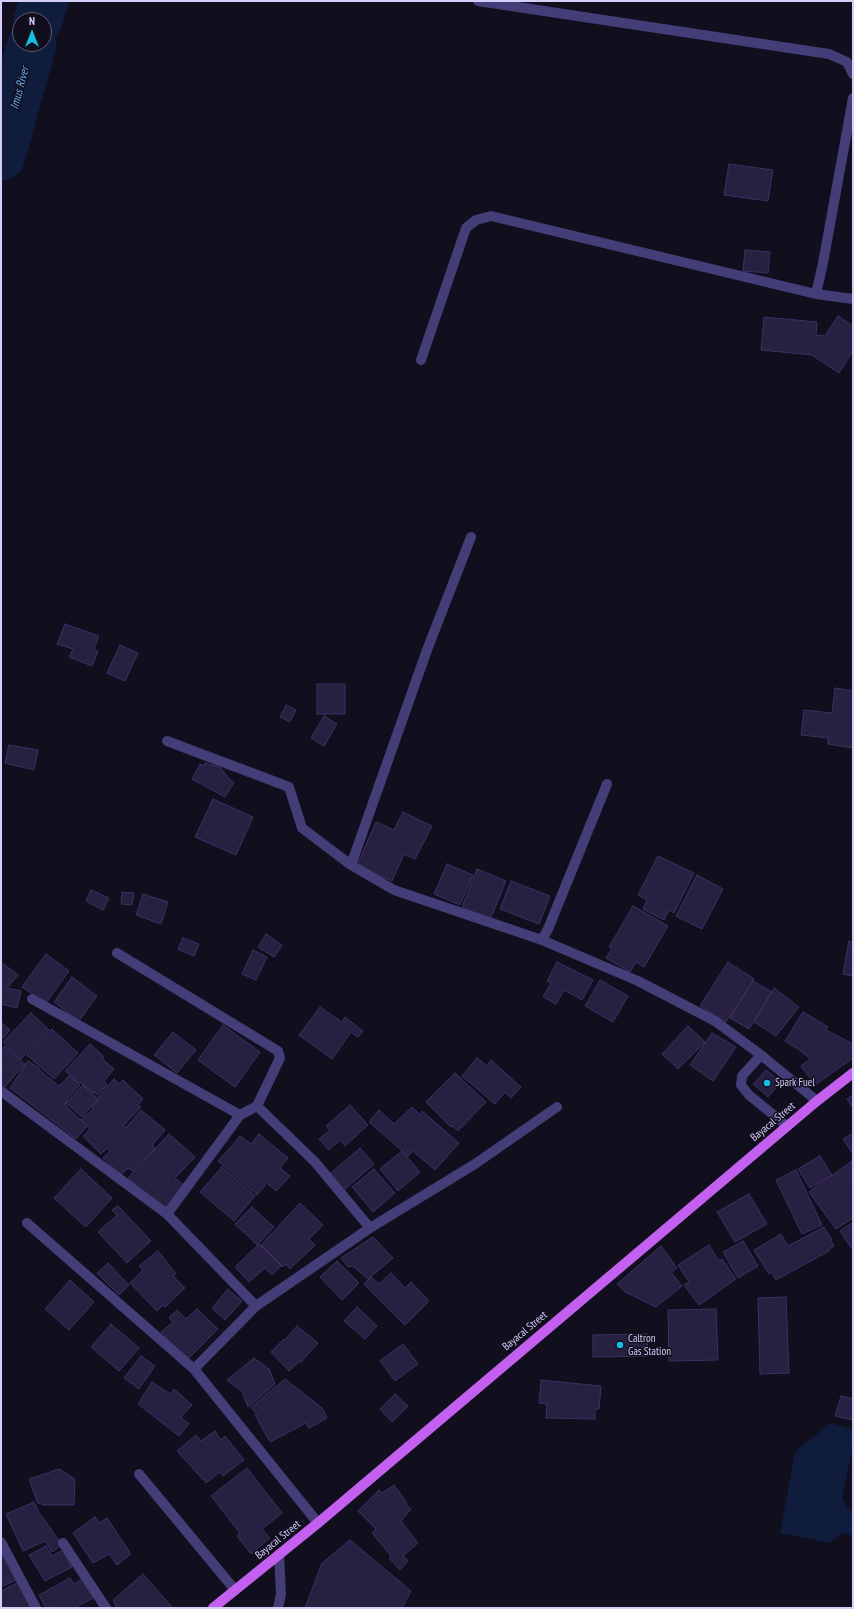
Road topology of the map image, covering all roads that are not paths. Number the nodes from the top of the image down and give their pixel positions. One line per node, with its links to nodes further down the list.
1 (478, 1): 2 (street)
2 (853, 74)
3 (853, 98): 4 (street)
4 (816, 294): 5 (street); 6 (street)
5 (853, 299)
6 (421, 360)
7 (471, 537): 10 (street)
8 (167, 741): 10 (street)
9 (607, 784): 11 (street)
10 (351, 865): 11 (street)
11 (542, 940): 14 (street)
12 (117, 953): 18 (street)
13 (32, 999): 20 (street)
14 (761, 1056): 17 (street); 21 (street)
15 (853, 1074): 17 (main road, Bayacal Street)
16 (1, 1091): 22 (street)
17 (817, 1101): 21 (main road, Bayacal Street)
18 (257, 1106): 20 (street); 24 (street)
19 (557, 1107): 24 (street)
20 (240, 1115): 22 (street)
21 (788, 1126): 28 (main road, Bayacal Street)
22 (167, 1214): 25 (street)
23 (27, 1223): 26 (street)
24 (370, 1228): 25 (street)
25 (256, 1306): 26 (street)
26 (194, 1369): 28 (street)
27 (139, 1474): 32 (street)
28 (318, 1523): 31 (main road, Bayacal Street)
29 (1, 1542): 33 (street)
30 (62, 1543): 34 (street)
31 (279, 1555): 32 (main road, Bayacal Street); 36 (street)
32 (235, 1590): 35 (main road, Bayacal Street)
33 (36, 1608)
34 (106, 1608)
35 (213, 1608)
36 (278, 1608)

